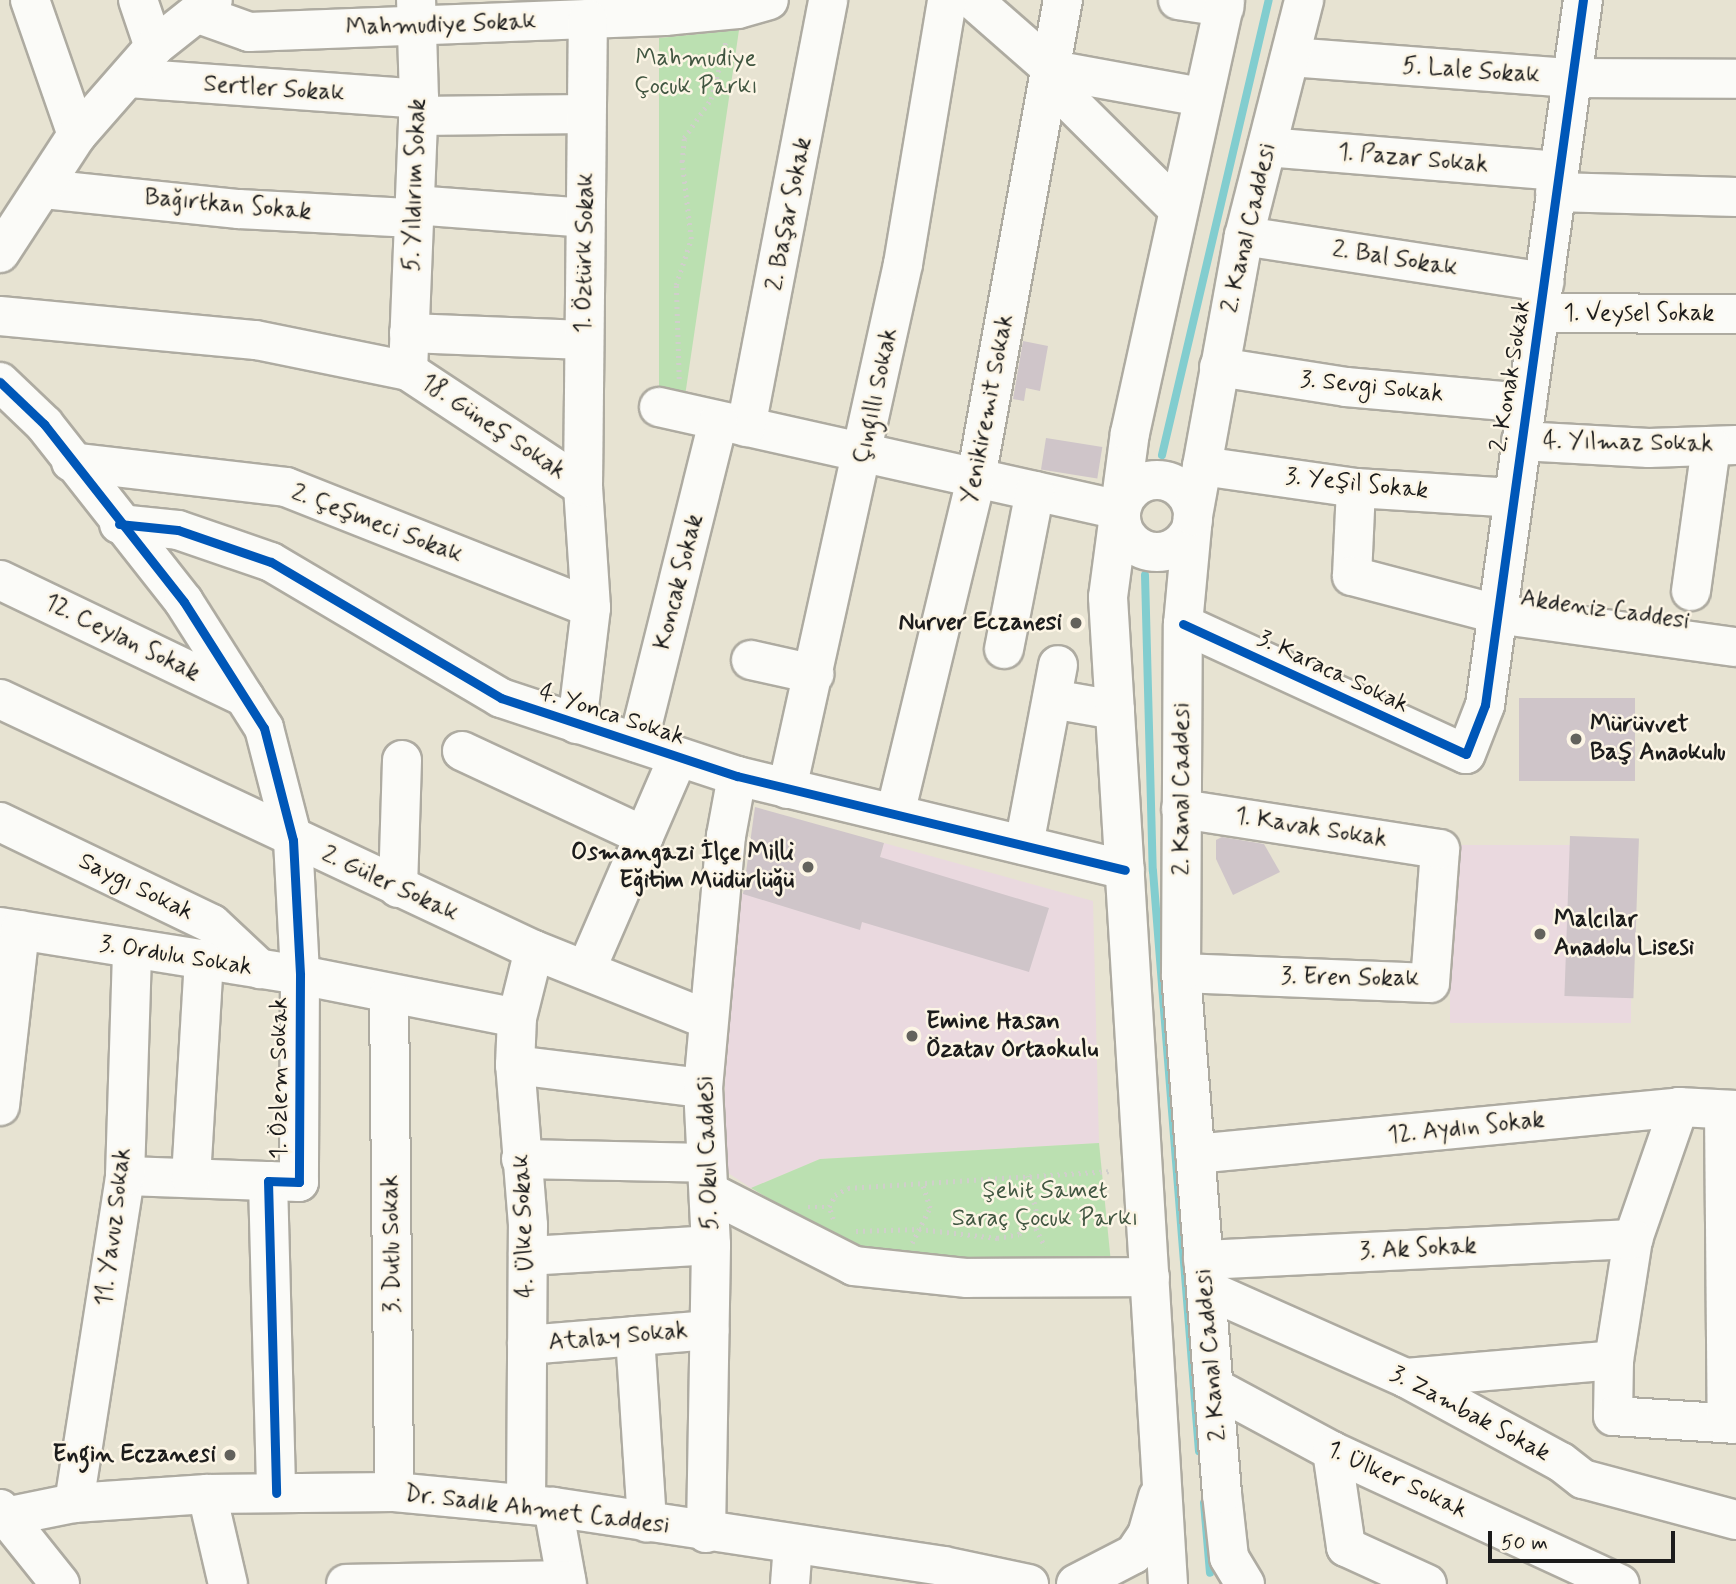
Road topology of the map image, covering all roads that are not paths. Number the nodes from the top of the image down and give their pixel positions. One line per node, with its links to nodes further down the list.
1 (30, 0): 25 (street)
2 (138, 0): 16 (street)
3 (828, 0): 45 (street, 2. Başar Sokak)
4 (947, 0): 48 (street, Çıngıllı Sokak)
5 (973, 0): 18 (street)
6 (1063, 0): 18 (street, Yenikiremit Sokak)
7 (1178, 0): 11 (street)
8 (1304, 0): 17 (street, 2. Kanal Caddesi)
9 (1583, 0): 20 (street, 2. Konak Sokak)
10 (748, 3): 13 (street, Mahmudiye Sokak)
11 (1224, 3): 22 (street)
12 (206, 7): 14 (street, Mahmudiye Sokak); 16 (street)
13 (665, 8): 15 (street, Mahmudiye Sokak)
14 (417, 12): 15 (street, Mahmudiye Sokak); 23 (street, 5. Yıldırım Sokak)
15 (587, 19): 24 (street, 1. Öztürk Sokak)
16 (154, 47): 19 (street)
17 (1290, 57): 20 (street, 5. Lale Sokak); 26 (street, 2. Kanal Caddesi)
18 (1052, 77): 22 (street); 30 (street); 51 (street, Yenikiremit Sokak)
19 (129, 78): 23 (street, Sertler Sokak); 25 (street)
20 (1572, 78): 21 (street, 5. Lale Sokak); 27 (street, 2. Konak Sokak)
21 (1736, 79)
22 (1201, 97): 30 (street)
23 (419, 107): 24 (street, Sertler Sokak); 31 (street, 5. Yıldırım Sokak)
24 (586, 114): 32 (street, 1. Öztürk Sokak)
25 (77, 135): 28 (street)
26 (1268, 147): 27 (street, 1. Pazar Sokak); 33 (street, 2. Kanal Caddesi)
27 (1556, 181): 29 (street, 1. Pazar Sokak); 35 (street, 2. Konak Sokak)
28 (44, 189): 31 (street, Bağırtkan Sokak); 34 (street)
29 (1736, 197)
30 (1177, 208): 56 (street)
31 (413, 211): 32 (street, Bağırtkan Sokak); 38 (street, 5. Yıldırım Sokak)
32 (585, 218): 39 (street, 1. Öztürk Sokak)
33 (1244, 236): 35 (street, 2. Bal Sokak); 40 (street, 2. Kanal Caddesi)
34 (0, 253)
35 (1543, 297): 36 (street, 1. Veysel Sokak); 43 (street, 2. Konak Sokak)
36 (1736, 314)
37 (0, 316): 41 (street, 18. Güneş Sokak)
38 (410, 332): 39 (street); 41 (street, 5. Yıldırım Sokak)
39 (584, 340): 52 (street, 1. Öztürk Sokak)
40 (1219, 367): 43 (street, 3. Sevgi Sokak); 50 (street, 2. Kanal Caddesi)
41 (408, 371): 52 (street, 18. Güneş Sokak)
42 (0, 382): 49 (street, 1. Özlem Sokak)
43 (1527, 403): 46 (street, 2. Konak Sokak)
44 (669, 410): 45 (street)
45 (732, 424): 48 (street); 72 (street, Koncak Sokak)
46 (1521, 440): 47 (street, 4. Yılmaz Sokak); 55 (street, 2. Konak Sokak)
47 (1724, 446): 60 (street)
48 (864, 453): 51 (street); 67 (street, Çıngıllı Sokak)
49 (71, 462): 58 (street, 1. Özlem Sokak); 61 (street, 2. Çeşmeci Sokak)
50 (1202, 466): 53 (street, 3. Yeşil Sokak); 57 (street, 2. Kanal Caddesi)
51 (976, 478): 54 (street); 80 (street, Yenikiremit Sokak)
52 (583, 487): 61 (street, 18. Güneş Sokak)
53 (1356, 488): 55 (street, 3. Yeşil Sokak); 62 (street, Akdeniz Caddesi)
54 (1035, 491): 56 (street); 65 (street)
55 (1513, 498): 62 (street, 2. Konak Sokak)
56 (1120, 510): 57 (street); 57 (street); 70 (street)
57 (1193, 516): 63 (street, 2. Kanal Caddesi)
58 (119, 524): 68 (street, 1. Özlem Sokak); 71 (street, 4. Yonca Sokak)
59 (0, 580): 68 (street, 12. Ceylan Sokak)
60 (1691, 591)
61 (591, 608): 71 (street, 18. Güneş Sokak)
62 (1497, 614): 64 (street, Akdeniz Caddesi); 74 (street, 2. Konak Sokak)
63 (1183, 624): 74 (street, 3. Karaca Sokak); 79 (street, 2. Kanal Caddesi)
64 (1736, 647)
65 (1004, 649)
66 (751, 660): 67 (street)
67 (814, 674): 78 (street, Çıngıllı Sokak)
68 (245, 697): 83 (street, 1. Özlem Sokak)
69 (0, 699): 83 (street, 2. Güler Sokak)
70 (1115, 710): 84 (street); 86 (street)
71 (577, 724): 72 (street, 4. Yonca Sokak)
72 (638, 743): 75 (street, 4. Yonca Sokak)
73 (462, 751): 82 (street)
74 (1466, 754)
75 (678, 757): 77 (street, 4. Yonca Sokak); 82 (street)
76 (402, 760): 87 (street)
77 (737, 776): 78 (street, 4. Yonca Sokak); 98 (street, 5. Okul Caddesi)
78 (787, 789): 80 (street, 4. Yonca Sokak)
79 (1181, 809): 85 (street, 1. Kavak Sokak); 94 (street, 2. Kanal Caddesi)
80 (895, 814): 84 (street, 4. Yonca Sokak)
81 (0, 822): 92 (street, Saygı Sokak)
82 (644, 836): 93 (street)
83 (293, 840): 87 (street, 2. Güler Sokak); 95 (street, 1. Özlem Sokak)
84 (1024, 845): 86 (street, 4. Yonca Sokak)
85 (1440, 849): 94 (street, 3. Eren Sokak)
86 (1125, 870): 114 (street)
87 (398, 888): 90 (street, 2. Güler Sokak)
88 (10, 929): 89 (street, 3. Ordulu Sokak); 101 (street)
89 (132, 949): 91 (street, 3. Ordulu Sokak); 106 (street, 11. Yavuz Sokak)
90 (534, 950): 93 (street, 2. Güler Sokak); 97 (street, 4. Ülke Sokak)
91 (204, 961): 92 (street, 3. Ordulu Sokak); 107 (street)
92 (260, 969): 95 (street, 3. Ordulu Sokak)
93 (586, 970): 98 (street, 2. Güler Sokak)
94 (1181, 972): 104 (street, 2. Kanal Caddesi)
95 (300, 975): 96 (street, 3. Ordulu Sokak); 109 (street, 1. Özlem Sokak)
96 (389, 995): 97 (street, 3. Ordulu Sokak); 124 (street, 3. Dutlu Sokak)
97 (517, 1018): 99 (street, 4. Ülke Sokak)
98 (709, 1020): 100 (street, 5. Okul Caddesi)
99 (515, 1065): 100 (street); 105 (street, 4. Ülke Sokak)
100 (703, 1088): 108 (street, 5. Okul Caddesi)
101 (0, 1106)
102 (1679, 1107): 103 (street, 12. Aydın Sokak); 104 (street, 12. Aydın Sokak); 110 (street)
103 (1730, 1110): 121 (street)
104 (1195, 1154): 113 (street, 2. Kanal Caddesi)
105 (521, 1159): 108 (street); 112 (street, 4. Ülke Sokak)
106 (125, 1176): 107 (street); 127 (street, 11. Yavuz Sokak)
107 (191, 1178): 109 (street)
108 (707, 1178): 111 (street, 5. Okul Caddesi); 114 (street)
109 (268, 1181): 125 (street, 1. Özlem Sokak)
110 (1633, 1238): 113 (street, 3. Ak Sokak); 118 (street)
111 (711, 1245): 112 (street); 115 (street, 5. Okul Caddesi)
112 (528, 1256): 117 (street, 4. Ülke Sokak)
113 (1206, 1275): 119 (street, 3. Zambak Sokak); 120 (street, 2. Kanal Caddesi)
114 (1150, 1277): 123 (street)
115 (709, 1330): 116 (street, Atalay Sokak); 132 (street, 5. Okul Caddesi)
116 (635, 1336): 117 (street, Atalay Sokak); 131 (street)
117 (527, 1345): 128 (street, 4. Ülke Sokak)
118 (1614, 1360): 119 (street); 121 (street)
119 (1406, 1378): 130 (street, 3. Zambak Sokak)
120 (1215, 1388): 122 (street, 1. Ülker Sokak); 143 (street, 2. Kanal Caddesi)
121 (1731, 1424)
122 (1332, 1451): 144 (street); 145 (street, 1. Ülker Sokak)
123 (1163, 1471): 141 (street); 142 (street)
124 (394, 1492): 125 (street, Dr. Sadık Ahmet Caddesi); 128 (street, Dr. Sadık Ahmet Caddesi)
125 (276, 1493): 126 (street, Dr. Sadık Ahmet Caddesi)
126 (207, 1494): 127 (street, Dr. Sadık Ahmet Caddesi); 137 (street)
127 (74, 1503): 129 (street, Dr. Sadık Ahmet Caddesi)
128 (540, 1506): 131 (street, Dr. Sadık Ahmet Caddesi); 135 (street, 4. Ülke Sokak)
129 (3, 1514): 136 (street)
130 (1736, 1520)
131 (647, 1523): 132 (street, Dr. Sadık Ahmet Caddesi)
132 (706, 1533): 133 (street, Dr. Sadık Ahmet Caddesi)
133 (793, 1544): 134 (street, Dr. Sadık Ahmet Caddesi); 139 (street)
134 (944, 1575): 140 (street, Dr. Sadık Ahmet Caddesi)
135 (567, 1582): 138 (street)
136 (60, 1584)
137 (228, 1584)
138 (346, 1584)
139 (790, 1584)
140 (1029, 1584)
141 (1076, 1584)
142 (1168, 1584)
143 (1245, 1584)
144 (1427, 1584)
145 (1620, 1584)

